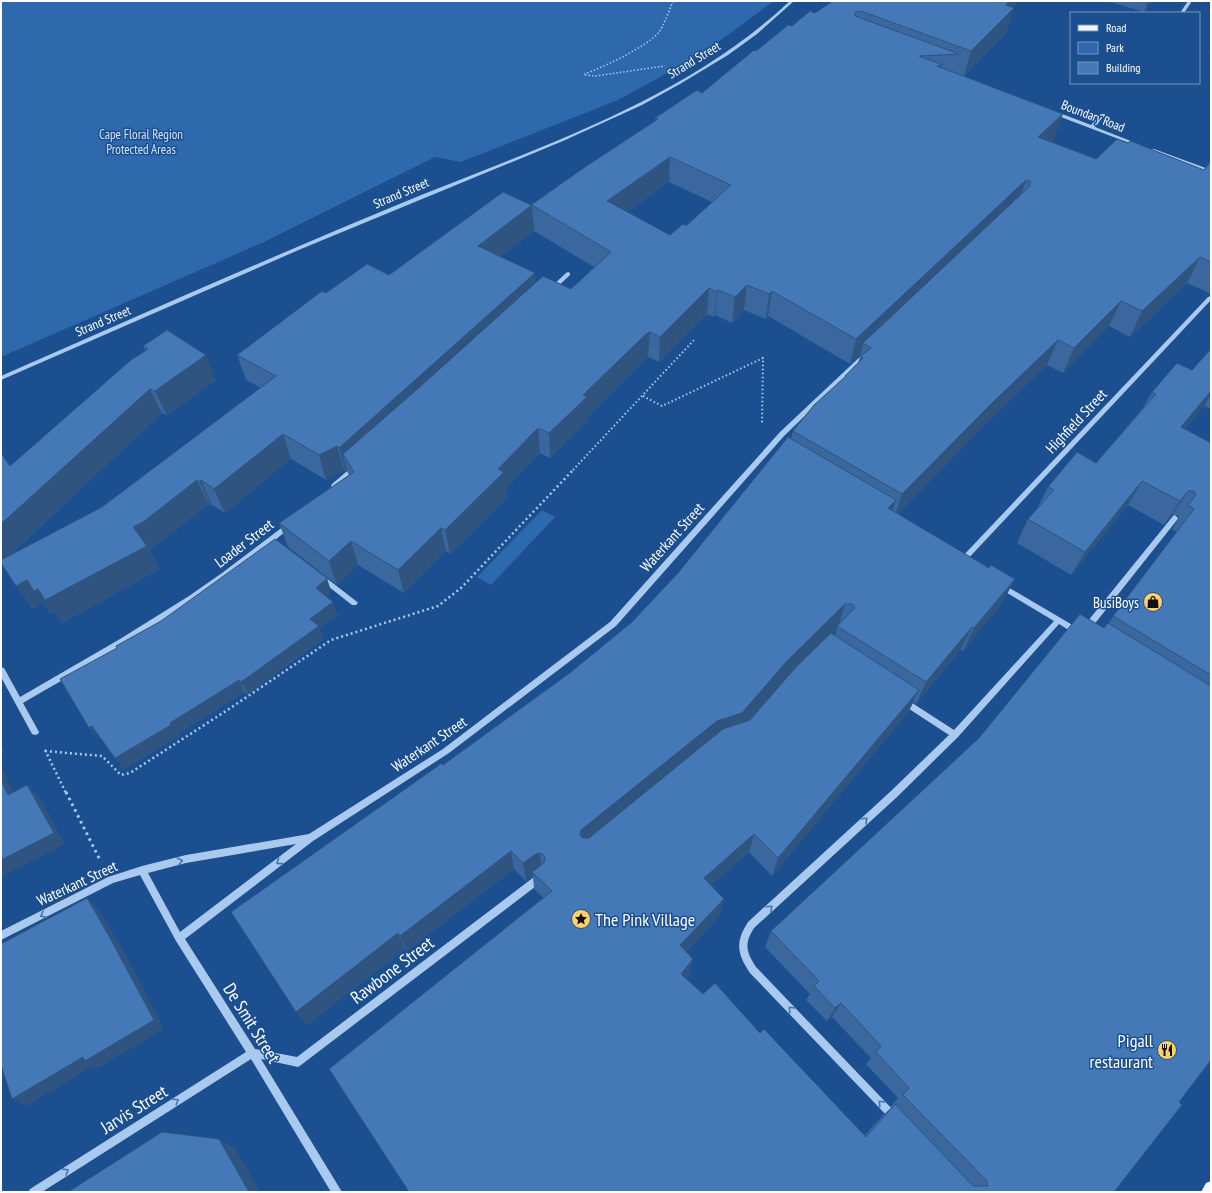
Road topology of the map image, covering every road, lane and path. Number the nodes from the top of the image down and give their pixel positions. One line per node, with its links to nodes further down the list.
1 (672, 1): 5 (path)
2 (792, 1): 5 (street, Strand Street)
3 (1190, 1): 4 (street)
4 (1183, 12)
5 (700, 71): 15 (street, Strand Street)
6 (1047, 111): 8 (street, Boundary Road)
7 (1103, 115): 8 (street)
8 (1092, 127): 9 (street, Boundary Road)
9 (1211, 172)
10 (568, 274): 11 (street)
11 (545, 295)
12 (1210, 298): 25 (street, Highfield Street)
13 (694, 340): 16 (path)
14 (874, 346): 18 (street, Waterkant Street)
15 (1, 378)
16 (643, 396): 17 (path); 36 (path)
17 (762, 426)
18 (769, 448): 19 (street); 37 (street, Waterkant Street)
19 (776, 452)
20 (358, 465): 21 (street)
21 (329, 491)
22 (1175, 518): 30 (street)
23 (295, 520): 33 (street, Loader Street)
24 (954, 557): 25 (street)
25 (961, 561): 26 (street)
26 (968, 565)
27 (313, 571): 29 (street)
28 (995, 582): 30 (street)
29 (354, 603)
30 (1059, 620): 35 (street)
31 (1, 670): 33 (street)
32 (896, 696): 35 (street)
33 (18, 702): 34 (street)
34 (35, 732): 36 (path)
35 (955, 735): 44 (street, one-way to 35)
36 (45, 751): 40 (path)
37 (310, 838): 38 (street, Waterkant Street, one-way to 37); 42 (street, Waterkant Street, one-way to 42)
38 (142, 870): 40 (street, Waterkant Street); 42 (street, De Smit Street)
39 (542, 876): 43 (street, Rawbone Street)
40 (110, 880): 41 (street, Waterkant Street, one-way to 41)
41 (1, 936)
42 (179, 938): 43 (street, De Smit Street)
43 (252, 1053): 46 (street, Jarvis Street, one-way to 43); 47 (street, De Smit Street)
44 (901, 1124)
45 (1211, 1188): 48 (main road)
46 (33, 1192)
47 (337, 1192)
48 (1208, 1192)

